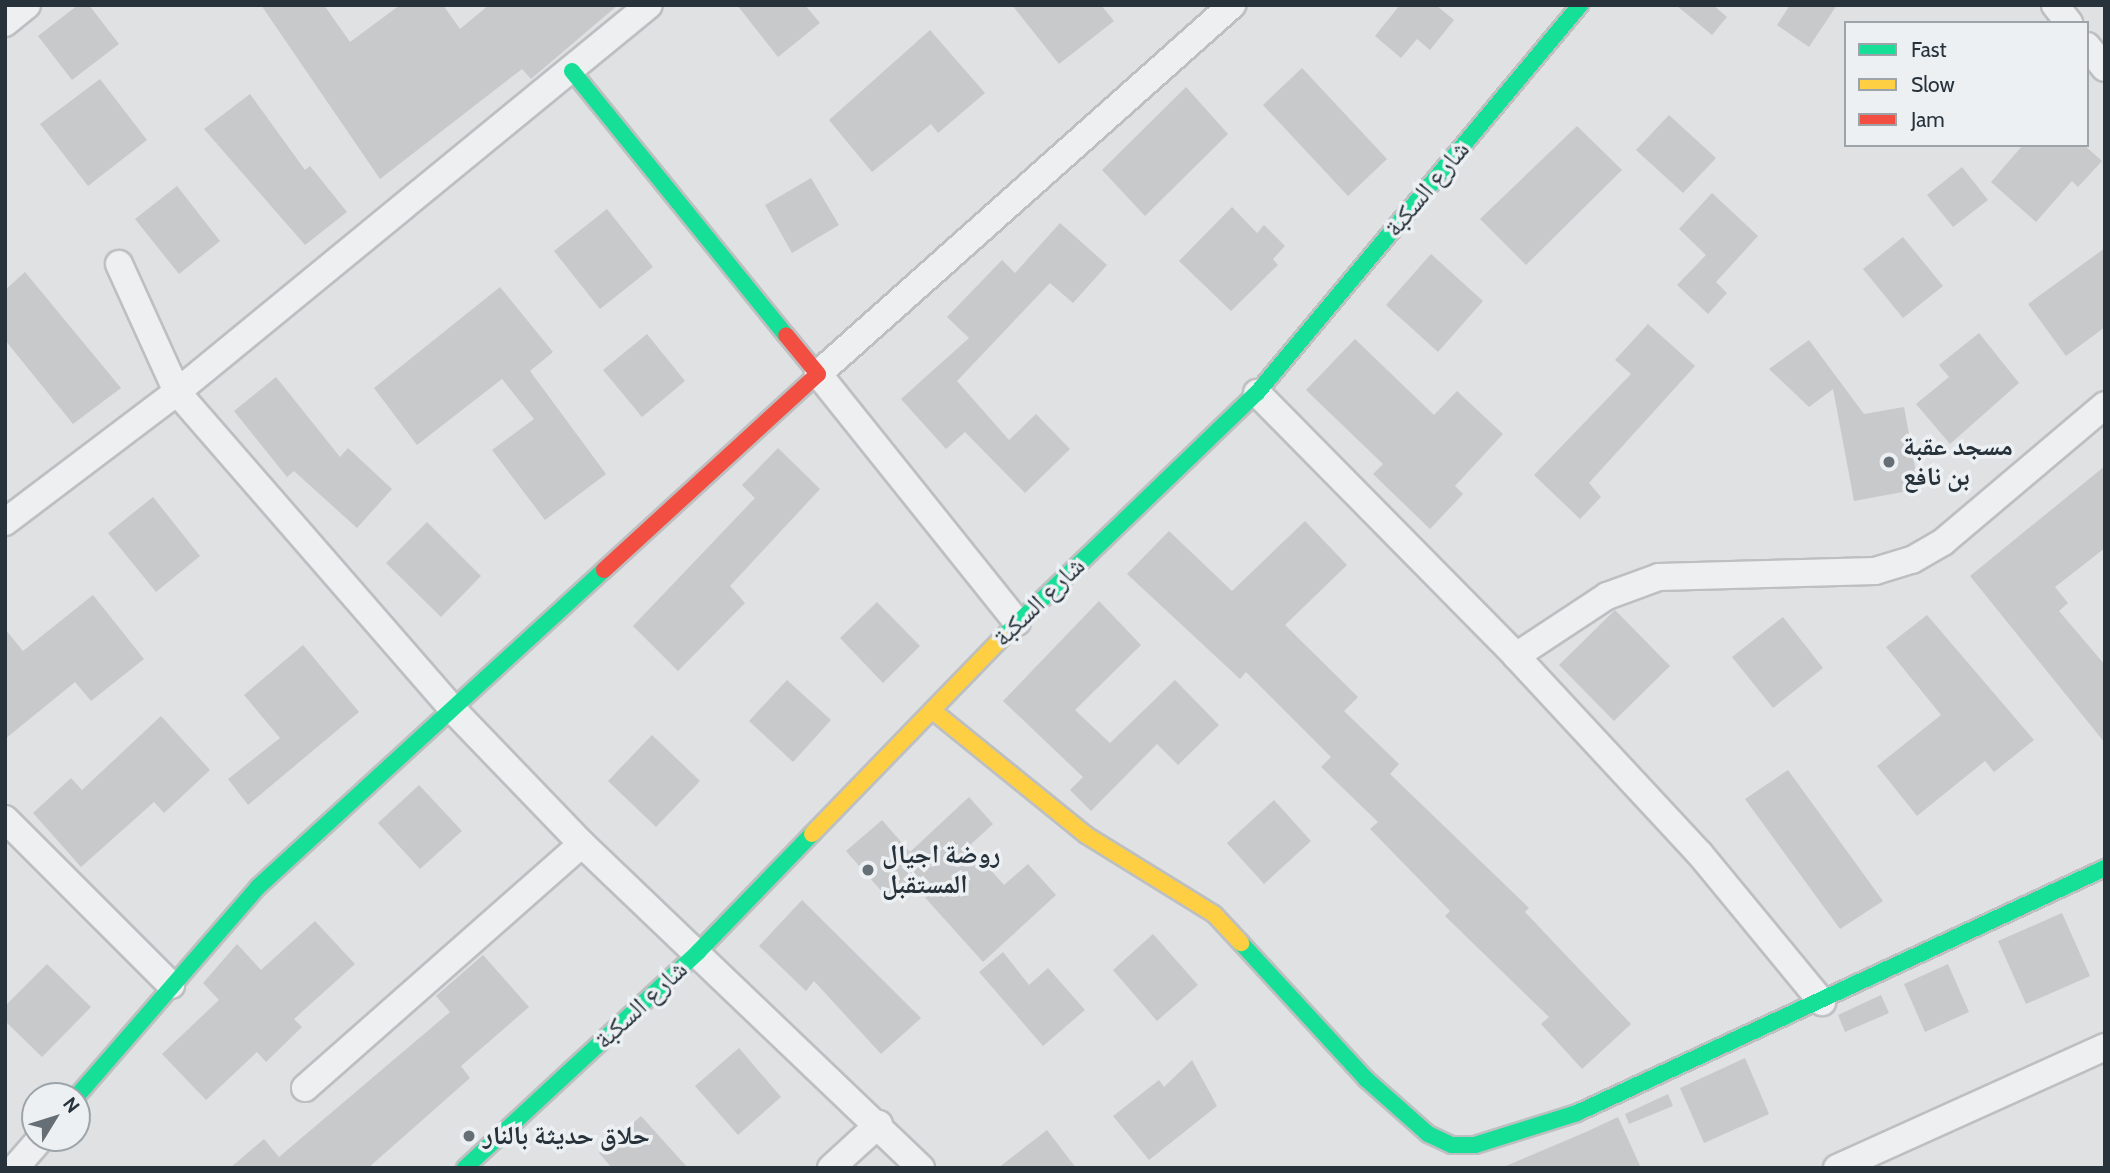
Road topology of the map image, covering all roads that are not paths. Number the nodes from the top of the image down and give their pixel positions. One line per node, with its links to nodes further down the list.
1 (27, 5): 7 (street)
2 (649, 5): 10 (street)
3 (1232, 5): 12 (street)
4 (1580, 5): 14 (street, شارع السكبة)
5 (2055, 5): 6 (street)
6 (2067, 21)
7 (5, 23)
8 (2089, 48): 9 (street)
9 (2105, 68)
10 (572, 71): 12 (street); 13 (street)
11 (120, 264): 13 (street)
12 (818, 374): 17 (street); 20 (street)
13 (177, 392): 16 (street); 20 (street)
14 (1257, 393): 17 (street, شارع السكبة); 18 (street)
15 (2105, 405): 18 (street)
16 (5, 522)
17 (1017, 622): 19 (street, شارع السكبة)
18 (1516, 656): 26 (street)
19 (933, 710): 24 (street, شارع السكبة); 26 (street)
20 (455, 712): 22 (street); 25 (street)
21 (5, 819): 25 (street)
22 (582, 844): 24 (street); 29 (street)
23 (2105, 869): 26 (street)
24 (698, 952): 30 (street); 33 (street, شارع السكبة)
25 (171, 985): 28 (street)
26 (1822, 1002)
27 (2105, 1047): 36 (street)
28 (89, 1082)
29 (305, 1088)
30 (878, 1124): 34 (street); 35 (street)
31 (29, 1152): 32 (street)
32 (15, 1168)
33 (465, 1168)
34 (831, 1168)
35 (921, 1168)
36 (1837, 1168)

